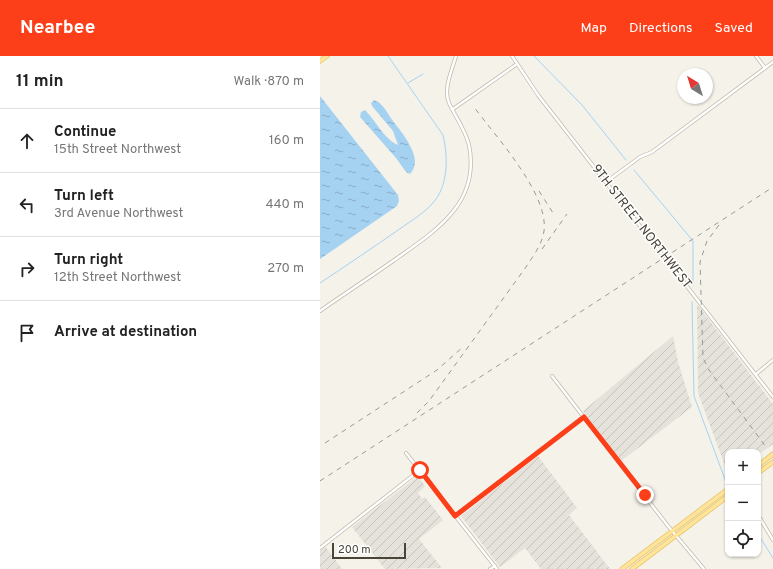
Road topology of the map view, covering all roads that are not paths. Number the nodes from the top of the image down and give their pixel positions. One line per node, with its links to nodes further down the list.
1 (327, 56): 5 (main road)
2 (456, 56): 9 (street)
3 (512, 56): 7 (street, 9TH STREET NORTHWEST)
4 (756, 56): 8 (street)
5 (320, 61)
6 (773, 62): 8 (street)
7 (517, 64): 9 (street); 10 (street, 9TH STREET NORTHWEST)
8 (765, 68): 10 (street)
9 (453, 109): 11 (street)
10 (606, 182): 13 (street, 9TH STREET NORTHWEST)
11 (320, 311)
12 (773, 360): 13 (street)
13 (756, 374): 15 (street, 9TH STREET NORTHWEST)
14 (552, 376): 16 (street)
15 (773, 397)
16 (584, 417): 25 (street); 27 (street)
17 (406, 452): 21 (street)
18 (773, 454): 20 (main road)
19 (773, 462): 22 (main road)
20 (761, 464)
21 (420, 470): 25 (street); 30 (street)
22 (761, 471)
23 (725, 491): 27 (main road)
24 (725, 498): 28 (main road)
25 (455, 516): 31 (street)
26 (761, 520): 29 (street)
27 (672, 531): 28 (street); 34 (main road)
28 (676, 535): 35 (main road); 36 (street)
29 (773, 540)
30 (320, 548)
31 (494, 566): 32 (street); 33 (street)
32 (490, 569)
33 (497, 569)
34 (622, 569)
35 (632, 569)
36 (704, 569)

